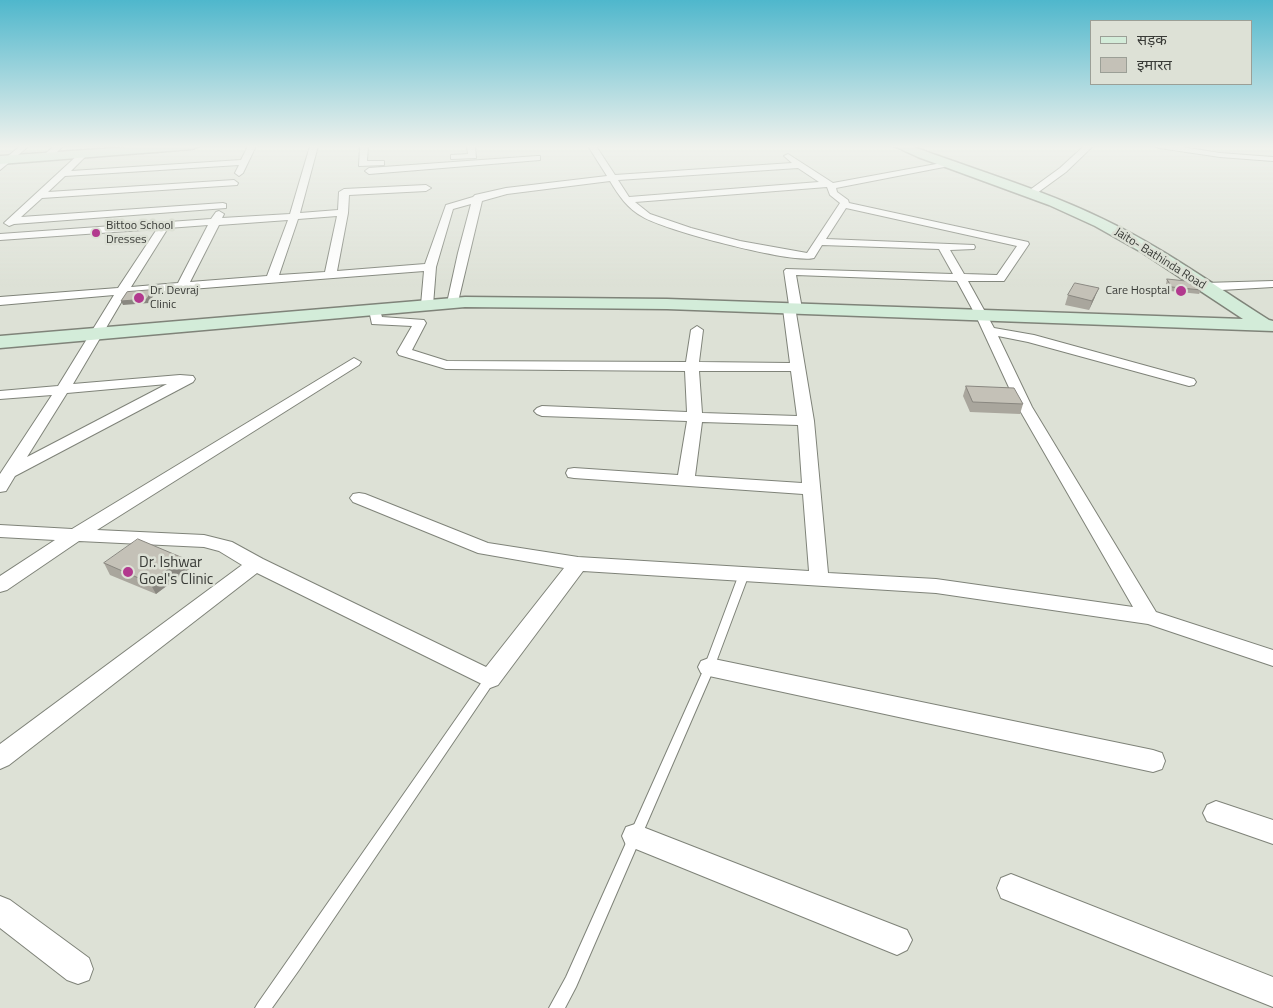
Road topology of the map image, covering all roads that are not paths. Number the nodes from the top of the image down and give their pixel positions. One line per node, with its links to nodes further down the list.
1 (301, 193): 14 (street)
2 (344, 193): 13 (street)
3 (496, 193): 10 (street)
4 (622, 193): 11 (street)
5 (721, 193): 11 (street)
6 (833, 193): 12 (street)
7 (228, 194): 9 (street); 15 (street); 16 (street)
8 (1030, 194): 29 (street, Jaito- Bathinda Road)
9 (40, 195): 15 (street)
10 (478, 197): 23 (street); 32 (street)
11 (626, 200): 20 (street)
12 (842, 206): 20 (street); 25 (street)
13 (343, 213): 14 (street); 24 (street)
14 (294, 217): 16 (street); 26 (street)
15 (10, 222): 18 (street)
16 (215, 222): 17 (street); 28 (street)
17 (164, 226): 19 (street); 30 (street)
18 (0, 231)
19 (0, 237)
20 (819, 242): 21 (street)
21 (943, 246): 22 (street); 25 (street)
22 (970, 247)
23 (430, 267): 24 (street); 33 (street)
24 (330, 275): 26 (street)
25 (958, 277): 34 (street); 36 (street)
26 (272, 279): 28 (street)
27 (1273, 284): 29 (street)
28 (182, 286): 30 (street)
29 (1204, 287): 37 (street, Jaito- Bathinda Road)
30 (122, 291): 31 (street); 39 (street)
31 (0, 301)
32 (453, 303): 33 (street); 34 (street)
33 (427, 305): 35 (street)
34 (792, 309): 36 (street); 43 (street)
35 (375, 310): 39 (street); 42 (street)
36 (985, 324): 37 (street); 44 (street); 63 (street)
37 (1270, 328)
38 (698, 330): 42 (street)
39 (96, 335): 40 (street); 45 (street)
40 (0, 342)
41 (354, 362): 57 (street)
42 (692, 365): 43 (street); 48 (street)
43 (798, 366): 49 (street)
44 (1189, 382)
45 (60, 390): 46 (street); 51 (street); 51 (street)
46 (0, 395)
47 (542, 411): 48 (street)
48 (695, 416): 49 (street); 52 (street)
49 (806, 421): 54 (street)
50 (574, 473): 52 (street)
51 (8, 474): 53 (street)
52 (686, 481): 54 (street)
53 (0, 487)
54 (811, 489): 61 (street)
55 (359, 498): 59 (street)
56 (0, 531): 57 (street)
57 (75, 535): 58 (street); 62 (street)
58 (256, 564): 66 (street); 67 (street)
59 (578, 564): 60 (street); 66 (street)
60 (744, 574): 61 (street); 65 (lane)
61 (819, 579): 63 (street)
62 (0, 585)
63 (1149, 617): 64 (street)
64 (1273, 658)
65 (709, 667): 68 (street); 71 (lane)
66 (490, 679): 77 (lane)
67 (0, 758)
68 (1153, 761)
69 (1216, 812): 70 (street)
70 (1273, 832)
71 (635, 836): 74 (street); 78 (lane)
72 (1011, 888): 76 (street)
73 (0, 910): 75 (street)
74 (897, 940)
75 (78, 970)
76 (1273, 992)
77 (263, 1008)
78 (557, 1008)

